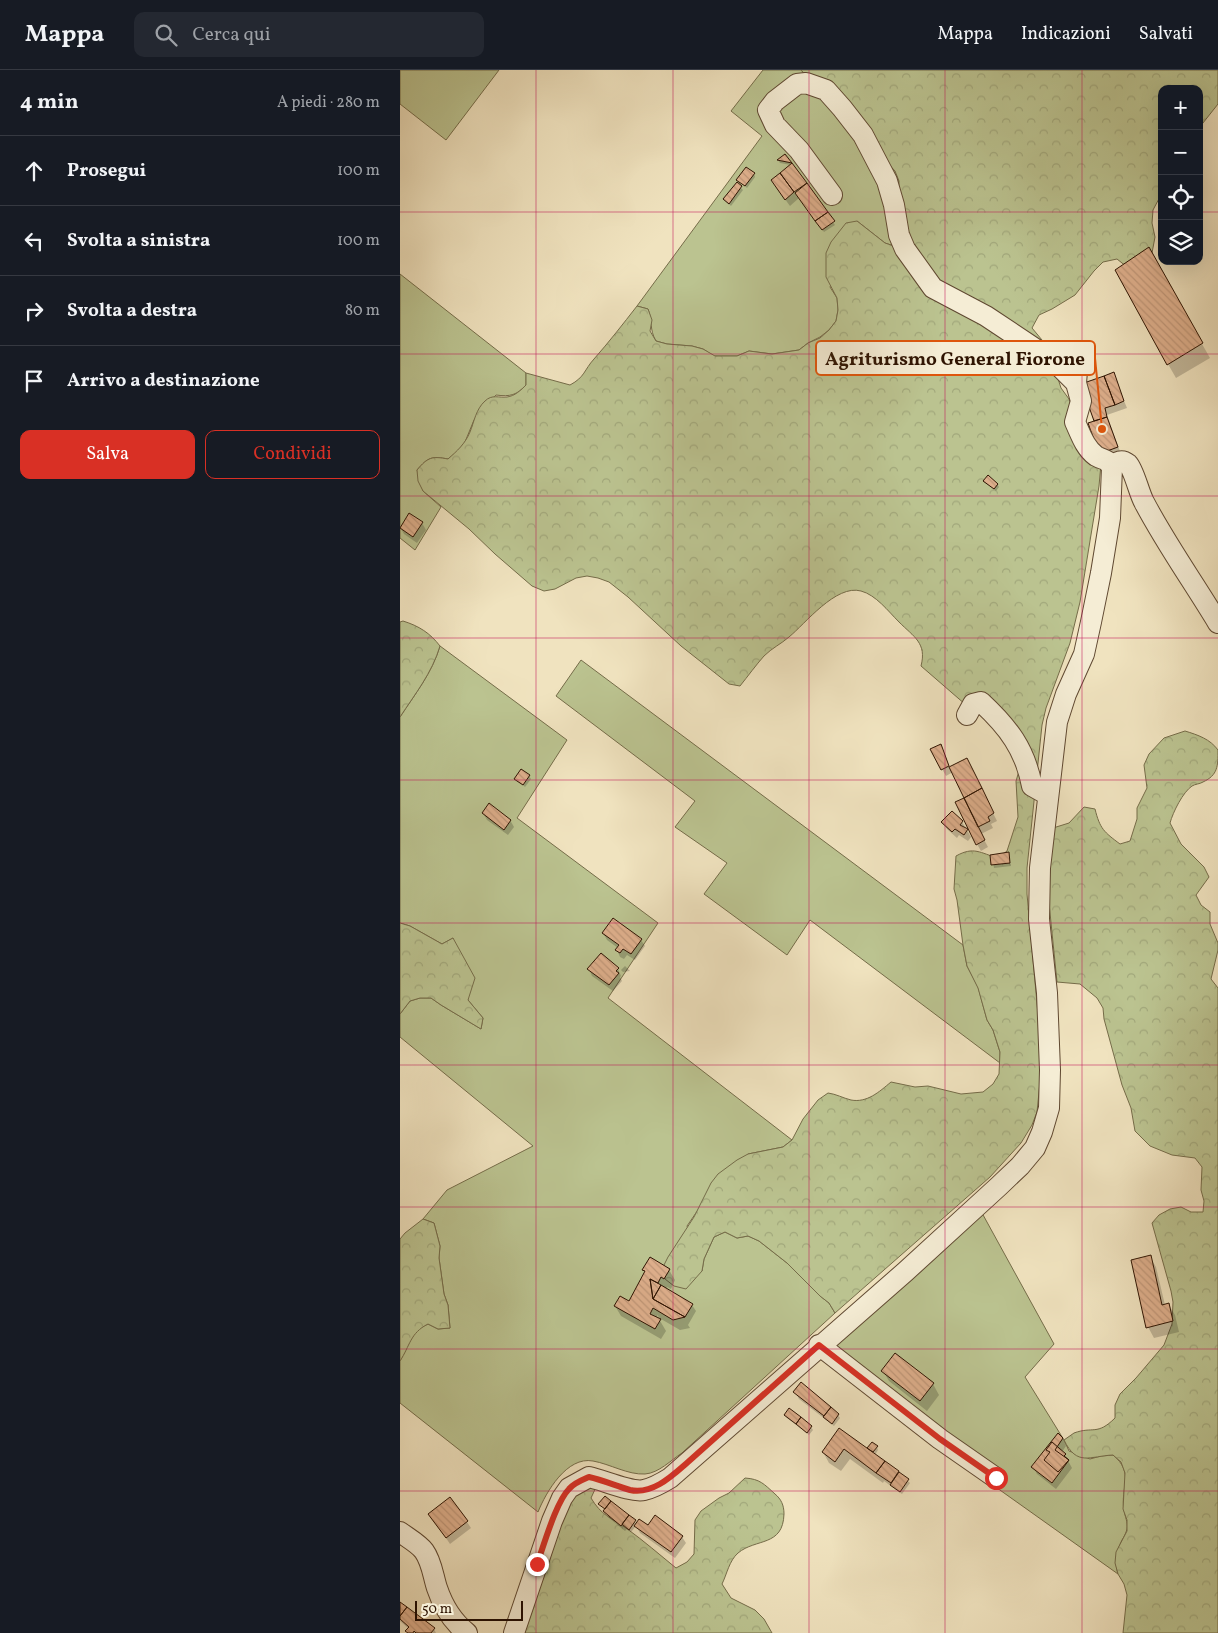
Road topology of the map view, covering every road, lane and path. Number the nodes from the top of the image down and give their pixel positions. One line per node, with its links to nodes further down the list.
1 (832, 195): 2 (street)
2 (1112, 467): 3 (street); 5 (street)
3 (1218, 623)
4 (967, 716): 5 (street)
5 (1048, 795): 6 (street)
6 (819, 1345): 7 (street); 10 (street)
7 (996, 1478)
8 (400, 1532): 9 (street)
9 (467, 1633)
10 (514, 1633)

